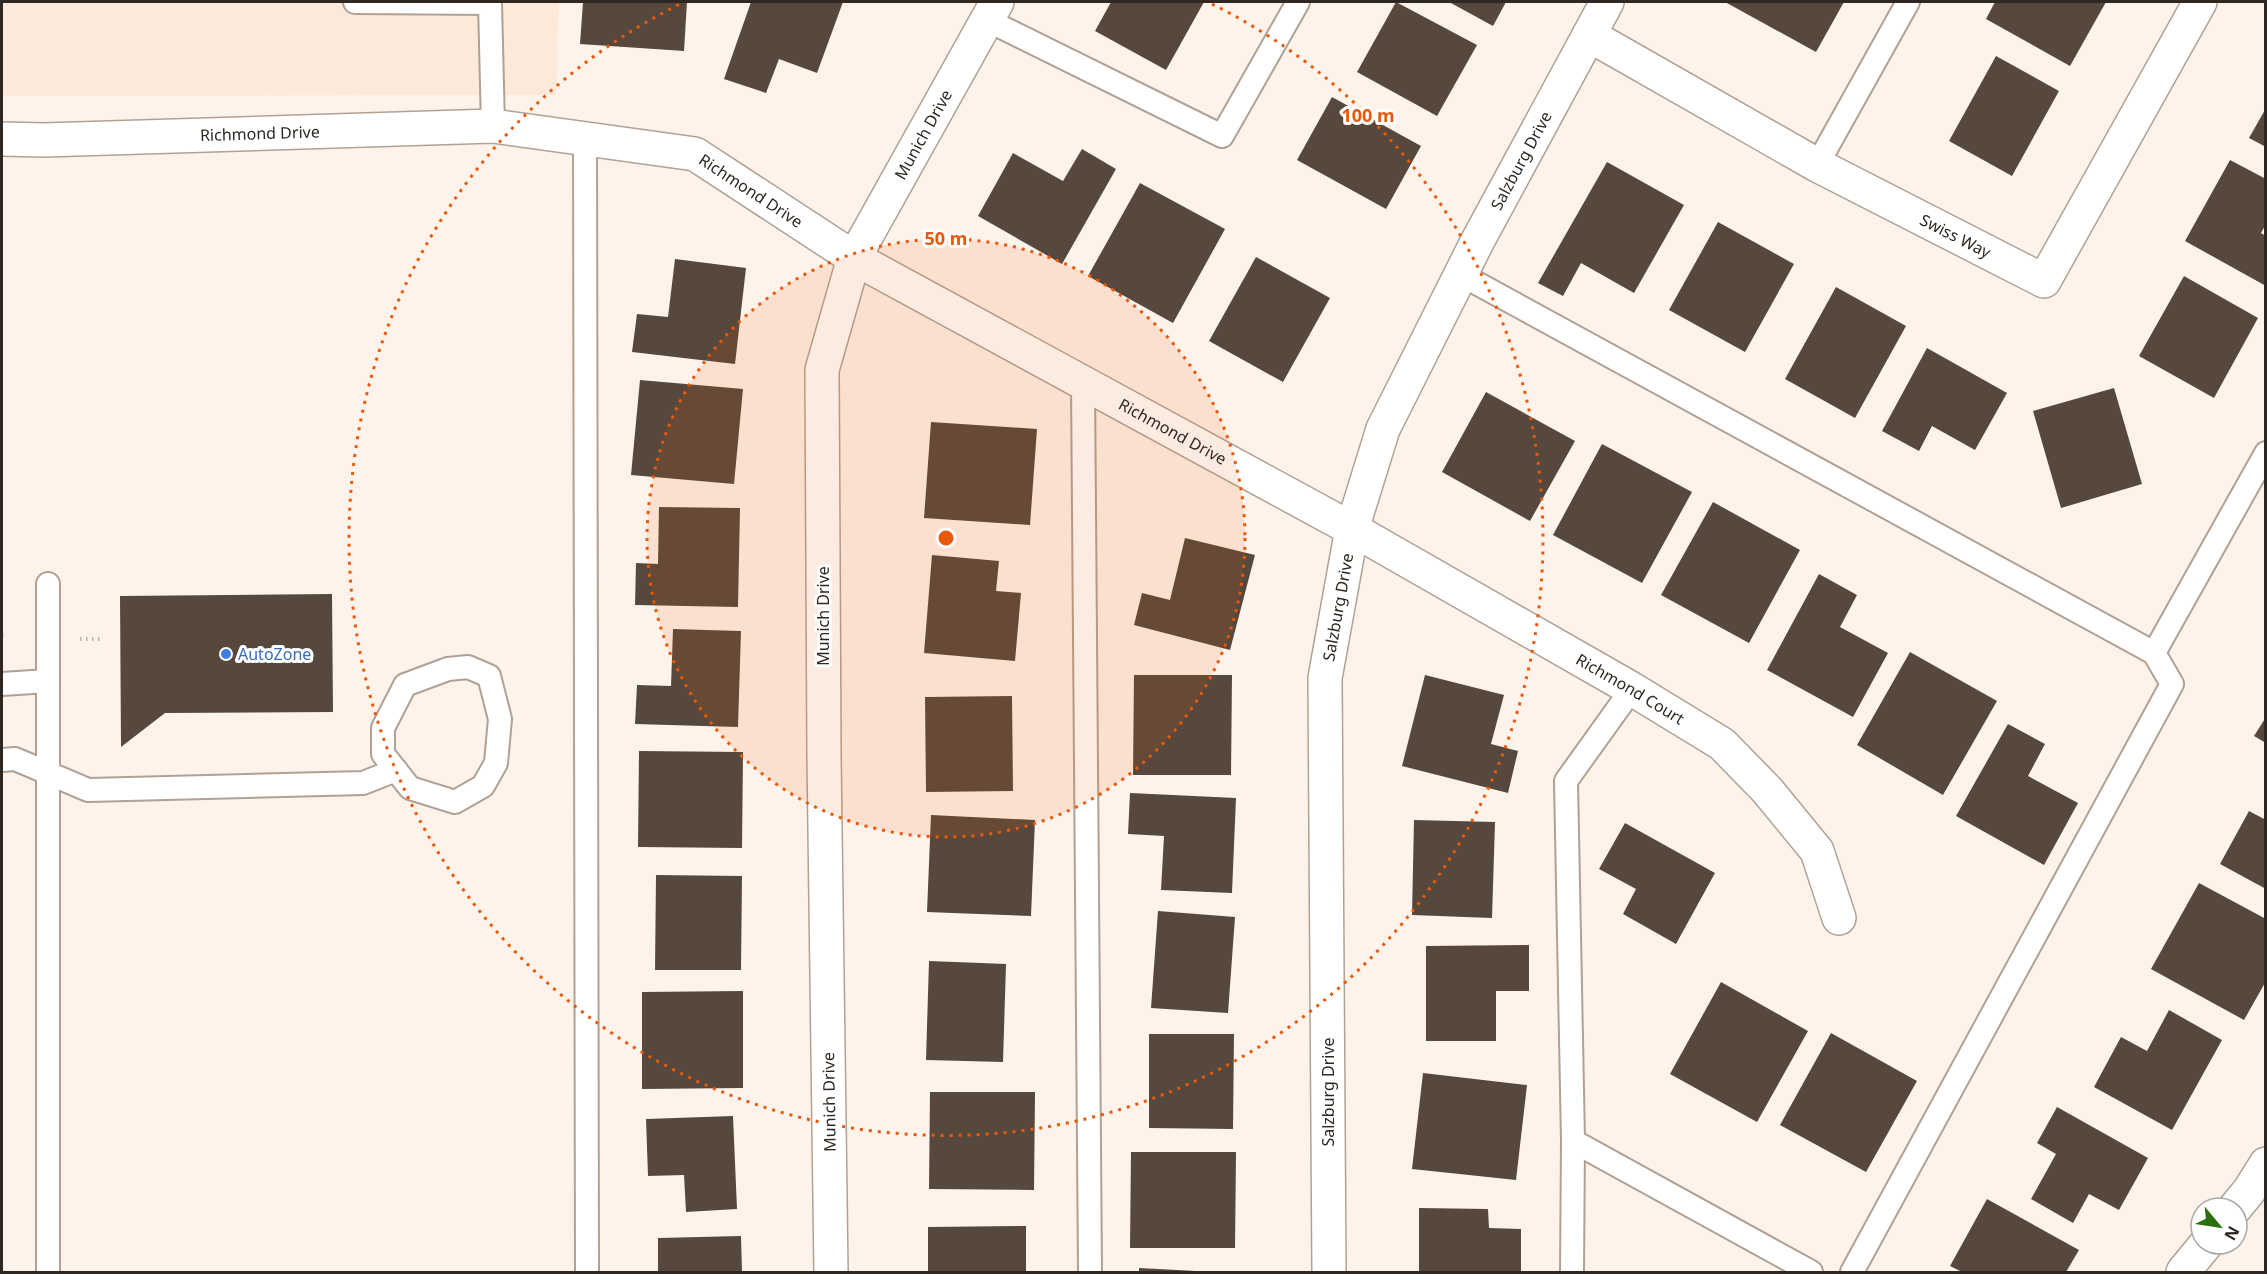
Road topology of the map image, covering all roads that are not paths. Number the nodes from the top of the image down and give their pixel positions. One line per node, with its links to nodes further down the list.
1 (355, 2): 2 (lane)
2 (490, 2): 9 (lane)
3 (1298, 2): 7 (lane)
4 (1607, 2): 8 (street, Salzburg Drive)
5 (1908, 2): 12 (lane)
6 (2200, 2): 12 (street, Swiss Way)
7 (992, 11): 13 (street, Munich Drive)
8 (1589, 35): 12 (street, Swiss Way); 14 (street, Salzburg Drive)
9 (493, 126): 10 (street, Richmond Drive); 11 (street, Richmond Drive)
10 (585, 138): 13 (street, Richmond Drive); 30 (lane)
11 (2, 139)
12 (1817, 165)
13 (854, 258): 15 (street, Richmond Drive); 31 (street, Munich Drive)
14 (1461, 274): 17 (street, Salzburg Drive); 19 (lane)
15 (1083, 383): 17 (street, Richmond Drive); 32 (lane)
16 (2265, 453): 19 (lane)
17 (1352, 529): 22 (street, Richmond Court); 33 (street, Salzburg Drive)
18 (48, 584): 20 (lane)
19 (2154, 653): 36 (lane)
20 (48, 681): 21 (lane); 25 (lane)
21 (2, 684)
22 (1632, 689): 26 (street, Richmond Court); 27 (lane)
23 (2, 760): 25 (lane)
24 (396, 770): 24 (lane); 25 (lane)
25 (48, 773): 29 (lane)
26 (1839, 918)
27 (1573, 1141): 34 (lane); 35 (lane)
28 (2196, 1256): 37 (street)
29 (48, 1272)
30 (587, 1272)
31 (831, 1272)
32 (1090, 1272)
33 (1329, 1272)
34 (1572, 1272)
35 (1811, 1272)
36 (1852, 1272)
37 (2183, 1272)

